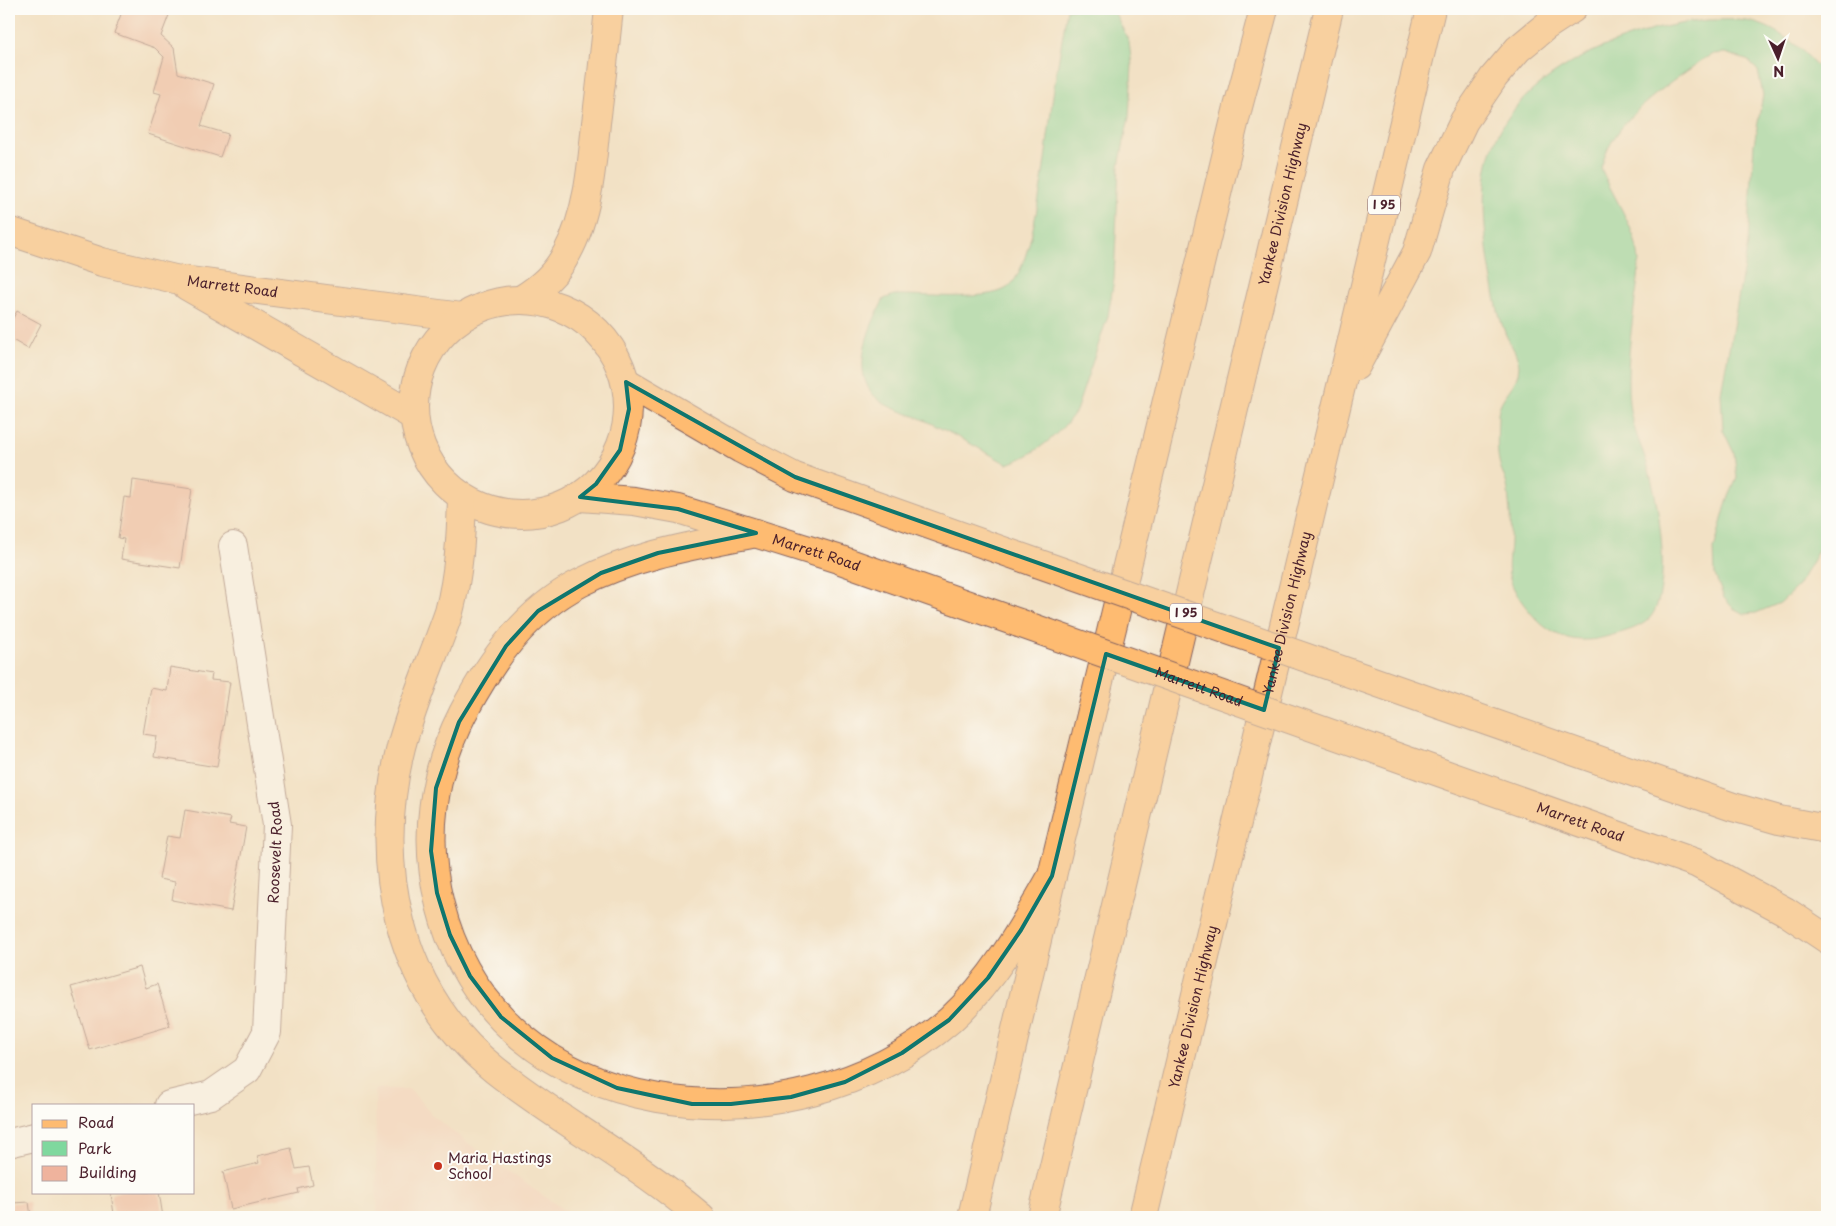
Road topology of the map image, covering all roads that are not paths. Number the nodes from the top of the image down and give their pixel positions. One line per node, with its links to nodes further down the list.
1 (609, 9): 8 (main road)
2 (1264, 9): 18 (main road)
3 (1329, 9): 25 (main road, Yankee Division Highway / I 95)
4 (1431, 9): 11 (main road, Yankee Division Highway / I 95)
5 (1572, 9): 11 (main road)
6 (9, 231): 7 (main road, Marrett Road)
7 (175, 278): 9 (main road, Marrett Road); 12 (main road)
8 (522, 299): 9 (main road); 10 (main road)
9 (462, 317): 12 (main road)
10 (626, 382): 14 (main road); 17 (main road, bridge)
11 (1338, 401): 26 (main road, Yankee Division Highway / I 95)
12 (414, 416): 13 (main road)
13 (462, 497): 14 (main road); 23 (main road)
14 (580, 497): 15 (main road, Marrett Road)
15 (756, 533): 18 (main road); 19 (main road, Marrett Road, bridge)
16 (233, 546): 20 (street, Roosevelt Road)
17 (1827, 829)
18 (1052, 876): 24 (main road)
19 (1827, 939)
20 (173, 1104)
21 (32, 1137): 22 (street)
22 (9, 1143)
23 (701, 1217)
24 (972, 1217)
25 (1042, 1217)
26 (1144, 1217)

